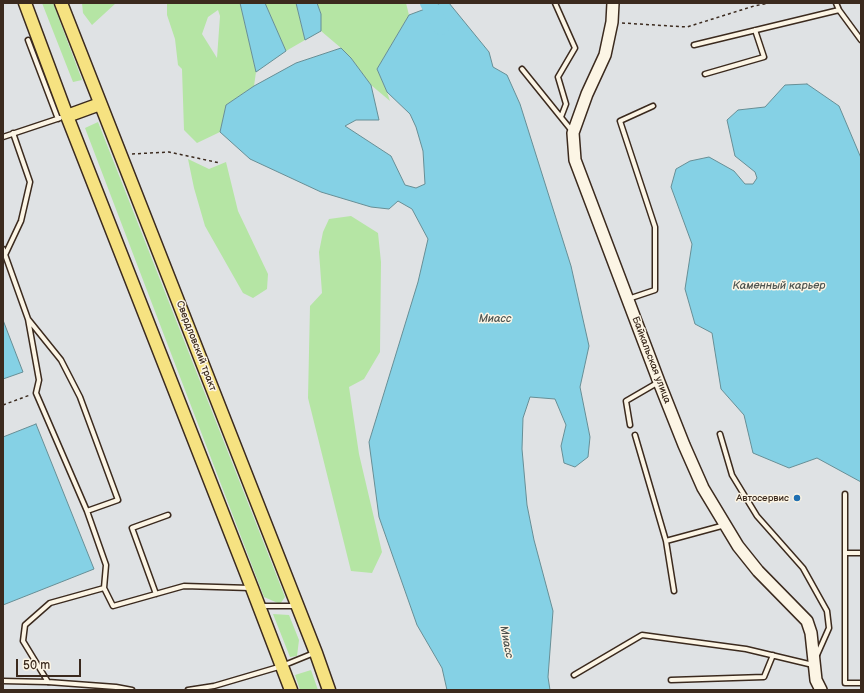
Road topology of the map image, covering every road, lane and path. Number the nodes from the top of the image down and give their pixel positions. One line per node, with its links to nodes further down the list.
1 (25, 3): 18 (main road)
2 (61, 3): 15 (main road, Свердловский тракт)
3 (555, 3): 17 (lane)
4 (613, 3): 8 (street, Байкальская улица)
5 (769, 3): 8 (path)
6 (836, 3): 7 (lane)
7 (838, 10): 9 (lane); 11 (lane)
8 (612, 22): 20 (street, Байкальская улица)
9 (755, 30): 12 (lane); 14 (lane)
10 (28, 40): 18 (lane)
11 (861, 40)
12 (694, 45)
13 (522, 69): 17 (lane)
14 (705, 74)
15 (100, 104): 18 (main road); 22 (main road, Свердловский тракт)
16 (653, 106): 26 (lane)
17 (561, 116): 20 (lane)
18 (63, 117): 19 (lane); 42 (main road)
19 (13, 133): 21 (lane); 25 (lane)
20 (573, 133): 26 (street, Байкальская улица)
21 (3, 137)
22 (120, 154): 23 (path); 46 (main road, Свердловский тракт)
23 (220, 163)
24 (3, 249): 25 (lane)
25 (5, 255): 27 (lane)
26 (628, 299): 28 (street, Байкальская улица)
27 (28, 319): 29 (lane); 35 (lane)
28 (659, 382): 31 (lane); 37 (street, Байкальская улица)
29 (36, 393): 30 (path); 35 (lane)
30 (3, 405)
31 (630, 426)
32 (720, 434): 49 (lane)
33 (635, 435): 38 (lane)
34 (845, 494): 39 (lane)
35 (87, 511): 41 (lane)
36 (168, 515): 44 (lane)
37 (725, 525): 38 (lane); 49 (street, Байкальская улица)
38 (666, 541): 43 (lane)
39 (845, 553): 40 (lane); 55 (lane)
40 (861, 553)
41 (104, 588): 44 (lane); 54 (lane)
42 (252, 588): 44 (lane); 45 (main road)
43 (674, 591)
44 (156, 594)
45 (259, 606): 46 (lane); 50 (main road)
46 (298, 606): 47 (main road, Свердловский тракт)
47 (316, 653): 50 (lane); 60 (main road, Свердловский тракт)
48 (773, 656): 49 (lane); 51 (lane); 52 (lane)
49 (813, 664): 61 (street, Байкальская улица)
50 (282, 666): 56 (lane); 59 (main road)
51 (574, 675)
52 (671, 680)
53 (3, 681): 54 (lane)
54 (48, 682): 57 (lane)
55 (861, 683)
56 (214, 688): 58 (lane)
57 (132, 690)
58 (188, 690)
59 (291, 690)
60 (329, 690)
61 (821, 690)

